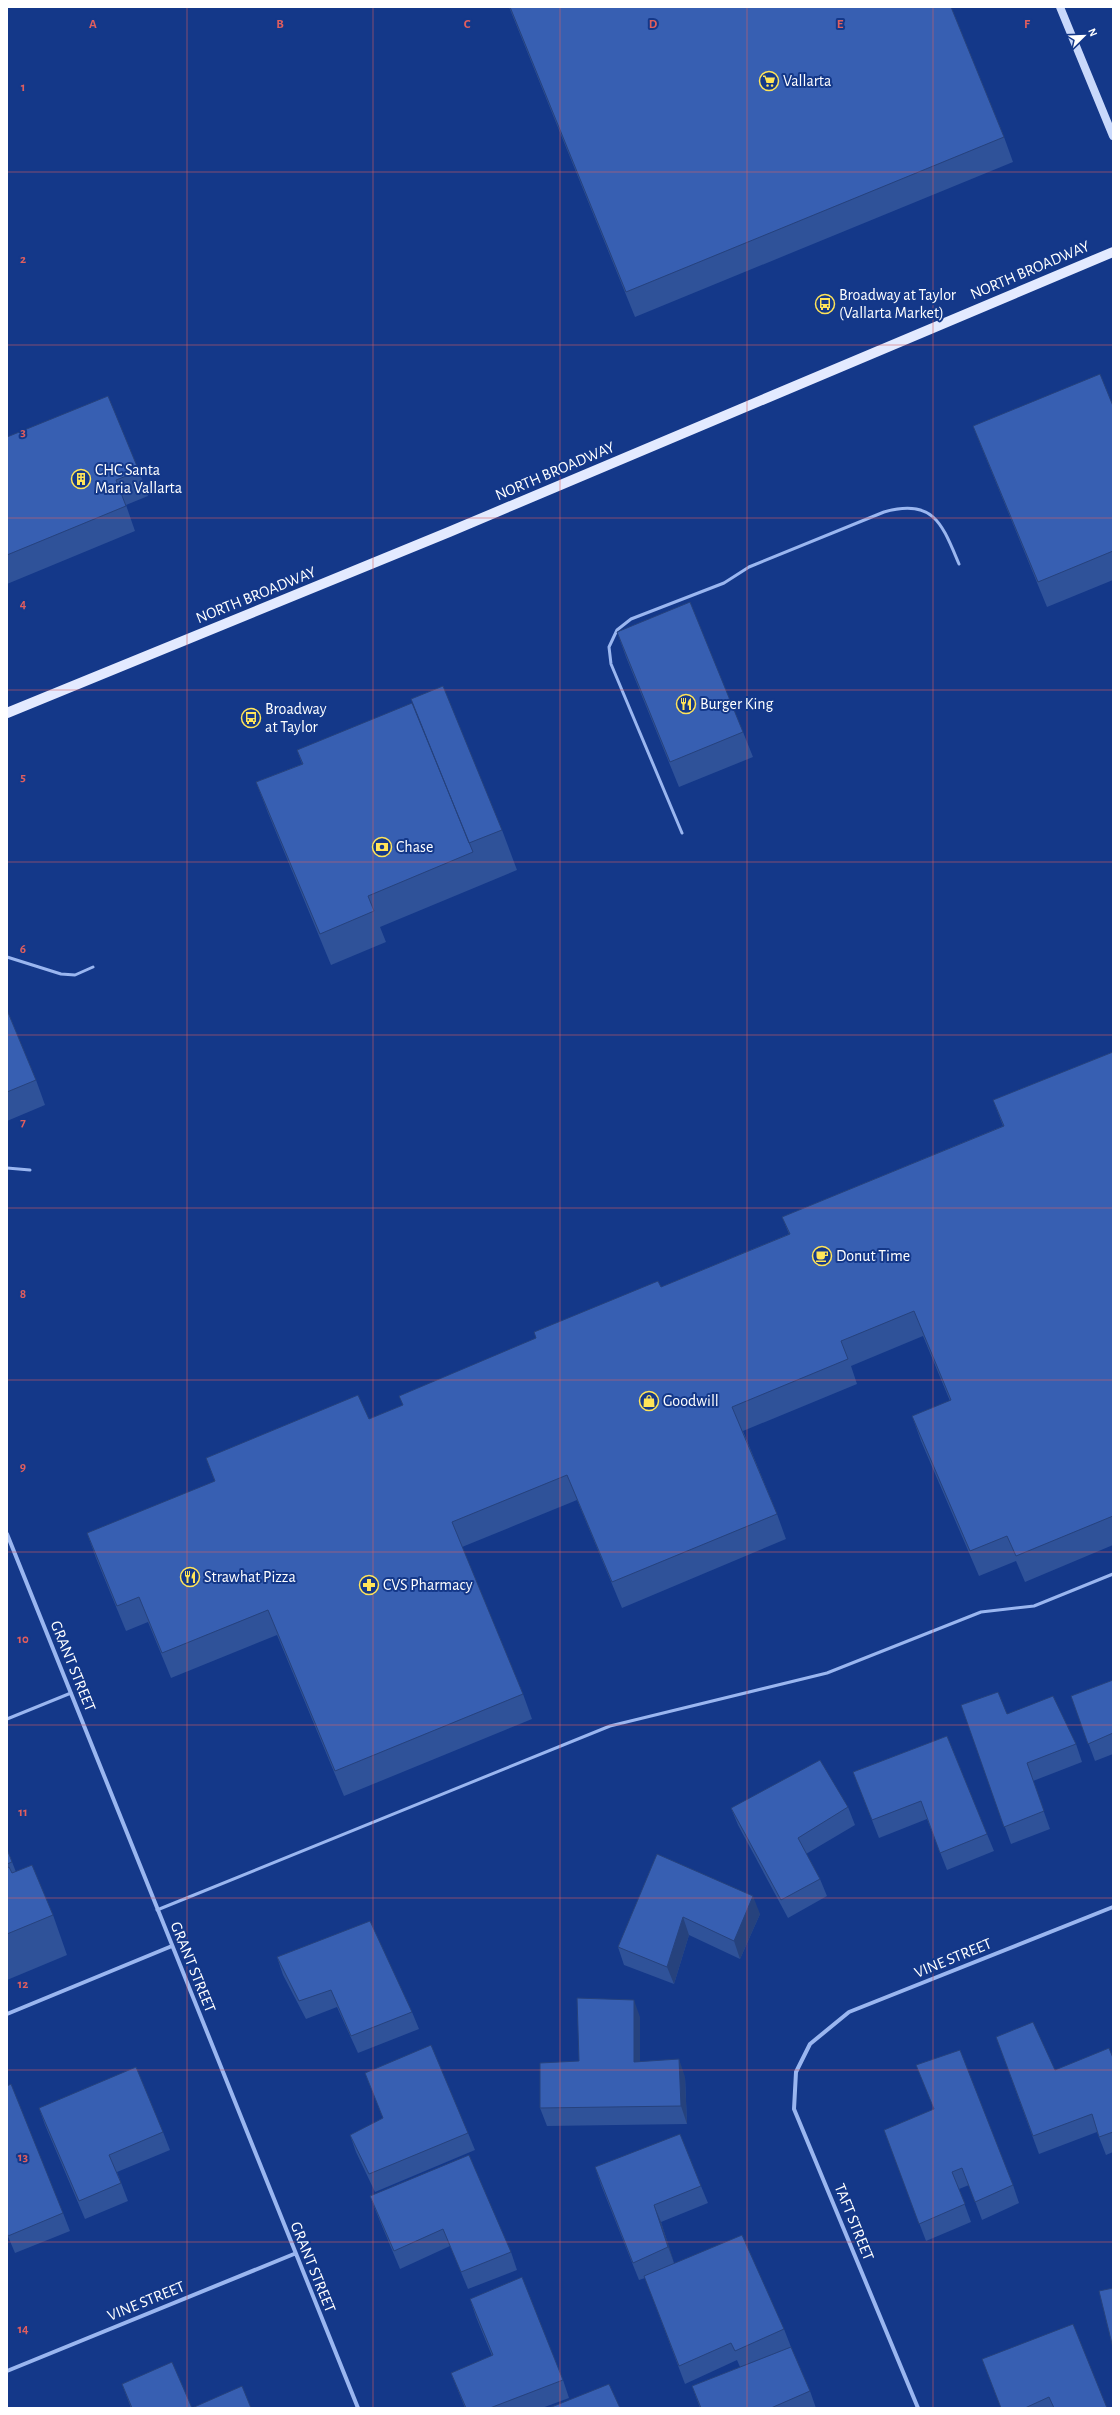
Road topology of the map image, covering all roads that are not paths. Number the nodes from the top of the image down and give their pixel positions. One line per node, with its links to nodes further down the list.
1 (1060, 7): 2 (street)
2 (1113, 136)
3 (1113, 252): 5 (main road, NORTH BROADWAY)
4 (959, 564): 6 (lane)
5 (7, 713)
6 (682, 833)
7 (7, 957): 8 (lane)
8 (92, 967)
9 (7, 1168): 10 (lane)
10 (30, 1170)
11 (7, 1534): 13 (street, GRANT STREET)
12 (1113, 1574): 16 (lane)
13 (71, 1693): 14 (lane); 16 (street, GRANT STREET)
14 (7, 1719)
15 (1113, 1907): 19 (street, VINE STREET)
16 (157, 1910): 17 (street, GRANT STREET)
17 (172, 1946): 18 (street); 20 (street, GRANT STREET)
18 (7, 2014)
19 (810, 2044): 23 (street, TAFT STREET)
20 (294, 2254): 21 (street, VINE STREET); 22 (street, GRANT STREET)
21 (7, 2371)
22 (358, 2408)
23 (918, 2408)

